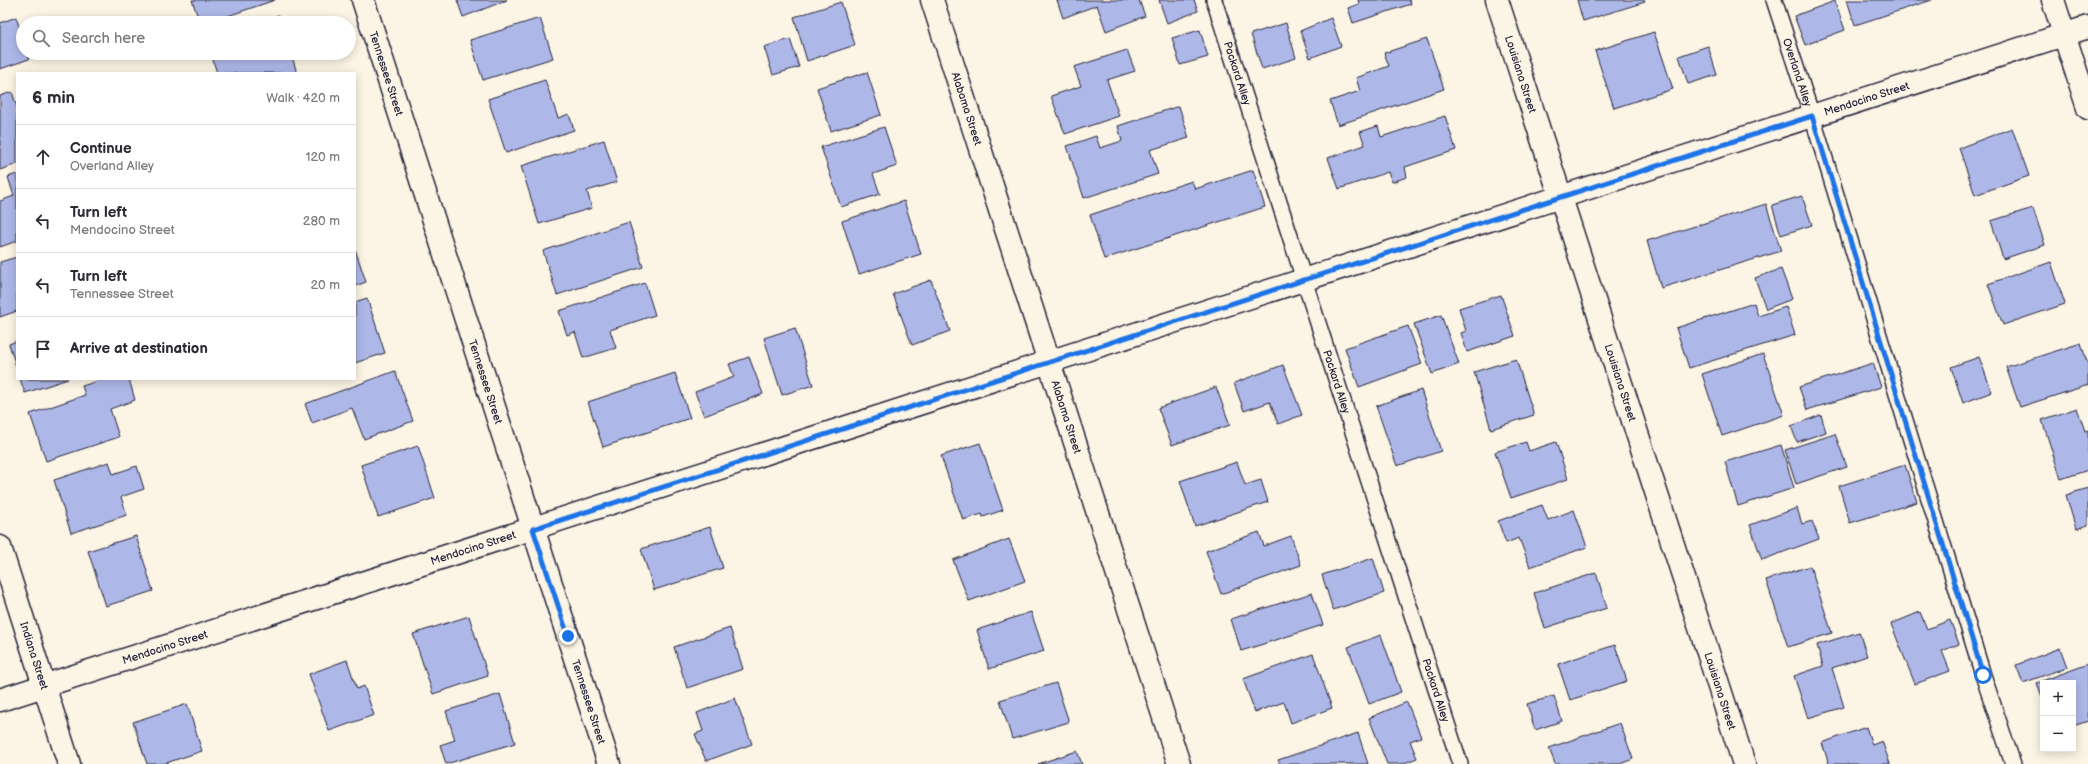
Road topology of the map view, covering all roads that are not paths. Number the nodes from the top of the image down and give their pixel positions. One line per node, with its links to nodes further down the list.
1 (363, 0): 14 (street, Tennessee Street)
2 (932, 0): 13 (street, Alabama Street)
3 (1214, 0): 12 (lane, Packard Alley)
4 (1497, 0): 11 (street, Louisiana Street)
5 (1774, 0): 10 (lane, Overland Alley)
6 (2053, 0): 8 (street)
7 (2088, 27): 8 (street, Mendocino Street)
8 (2064, 35): 9 (street); 10 (street, Mendocino Street)
9 (2088, 108)
10 (1812, 116): 11 (street, Mendocino Street); 23 (lane, Overland Alley)
11 (1561, 197): 12 (street, Mendocino Street); 22 (street, Louisiana Street)
12 (1304, 280): 13 (street, Mendocino Street); 21 (lane, Packard Alley)
13 (1049, 362): 14 (street, Mendocino Street); 20 (street, Alabama Street)
14 (533, 529): 16 (street, Mendocino Street); 19 (street, Tennessee Street)
15 (0, 547): 16 (street, Indiana Street)
16 (44, 686): 17 (street, Mendocino Street); 18 (street, Indiana Street)
17 (0, 700)
18 (69, 764)
19 (609, 764)
20 (1179, 764)
21 (1460, 764)
22 (1744, 764)
23 (2013, 764)

